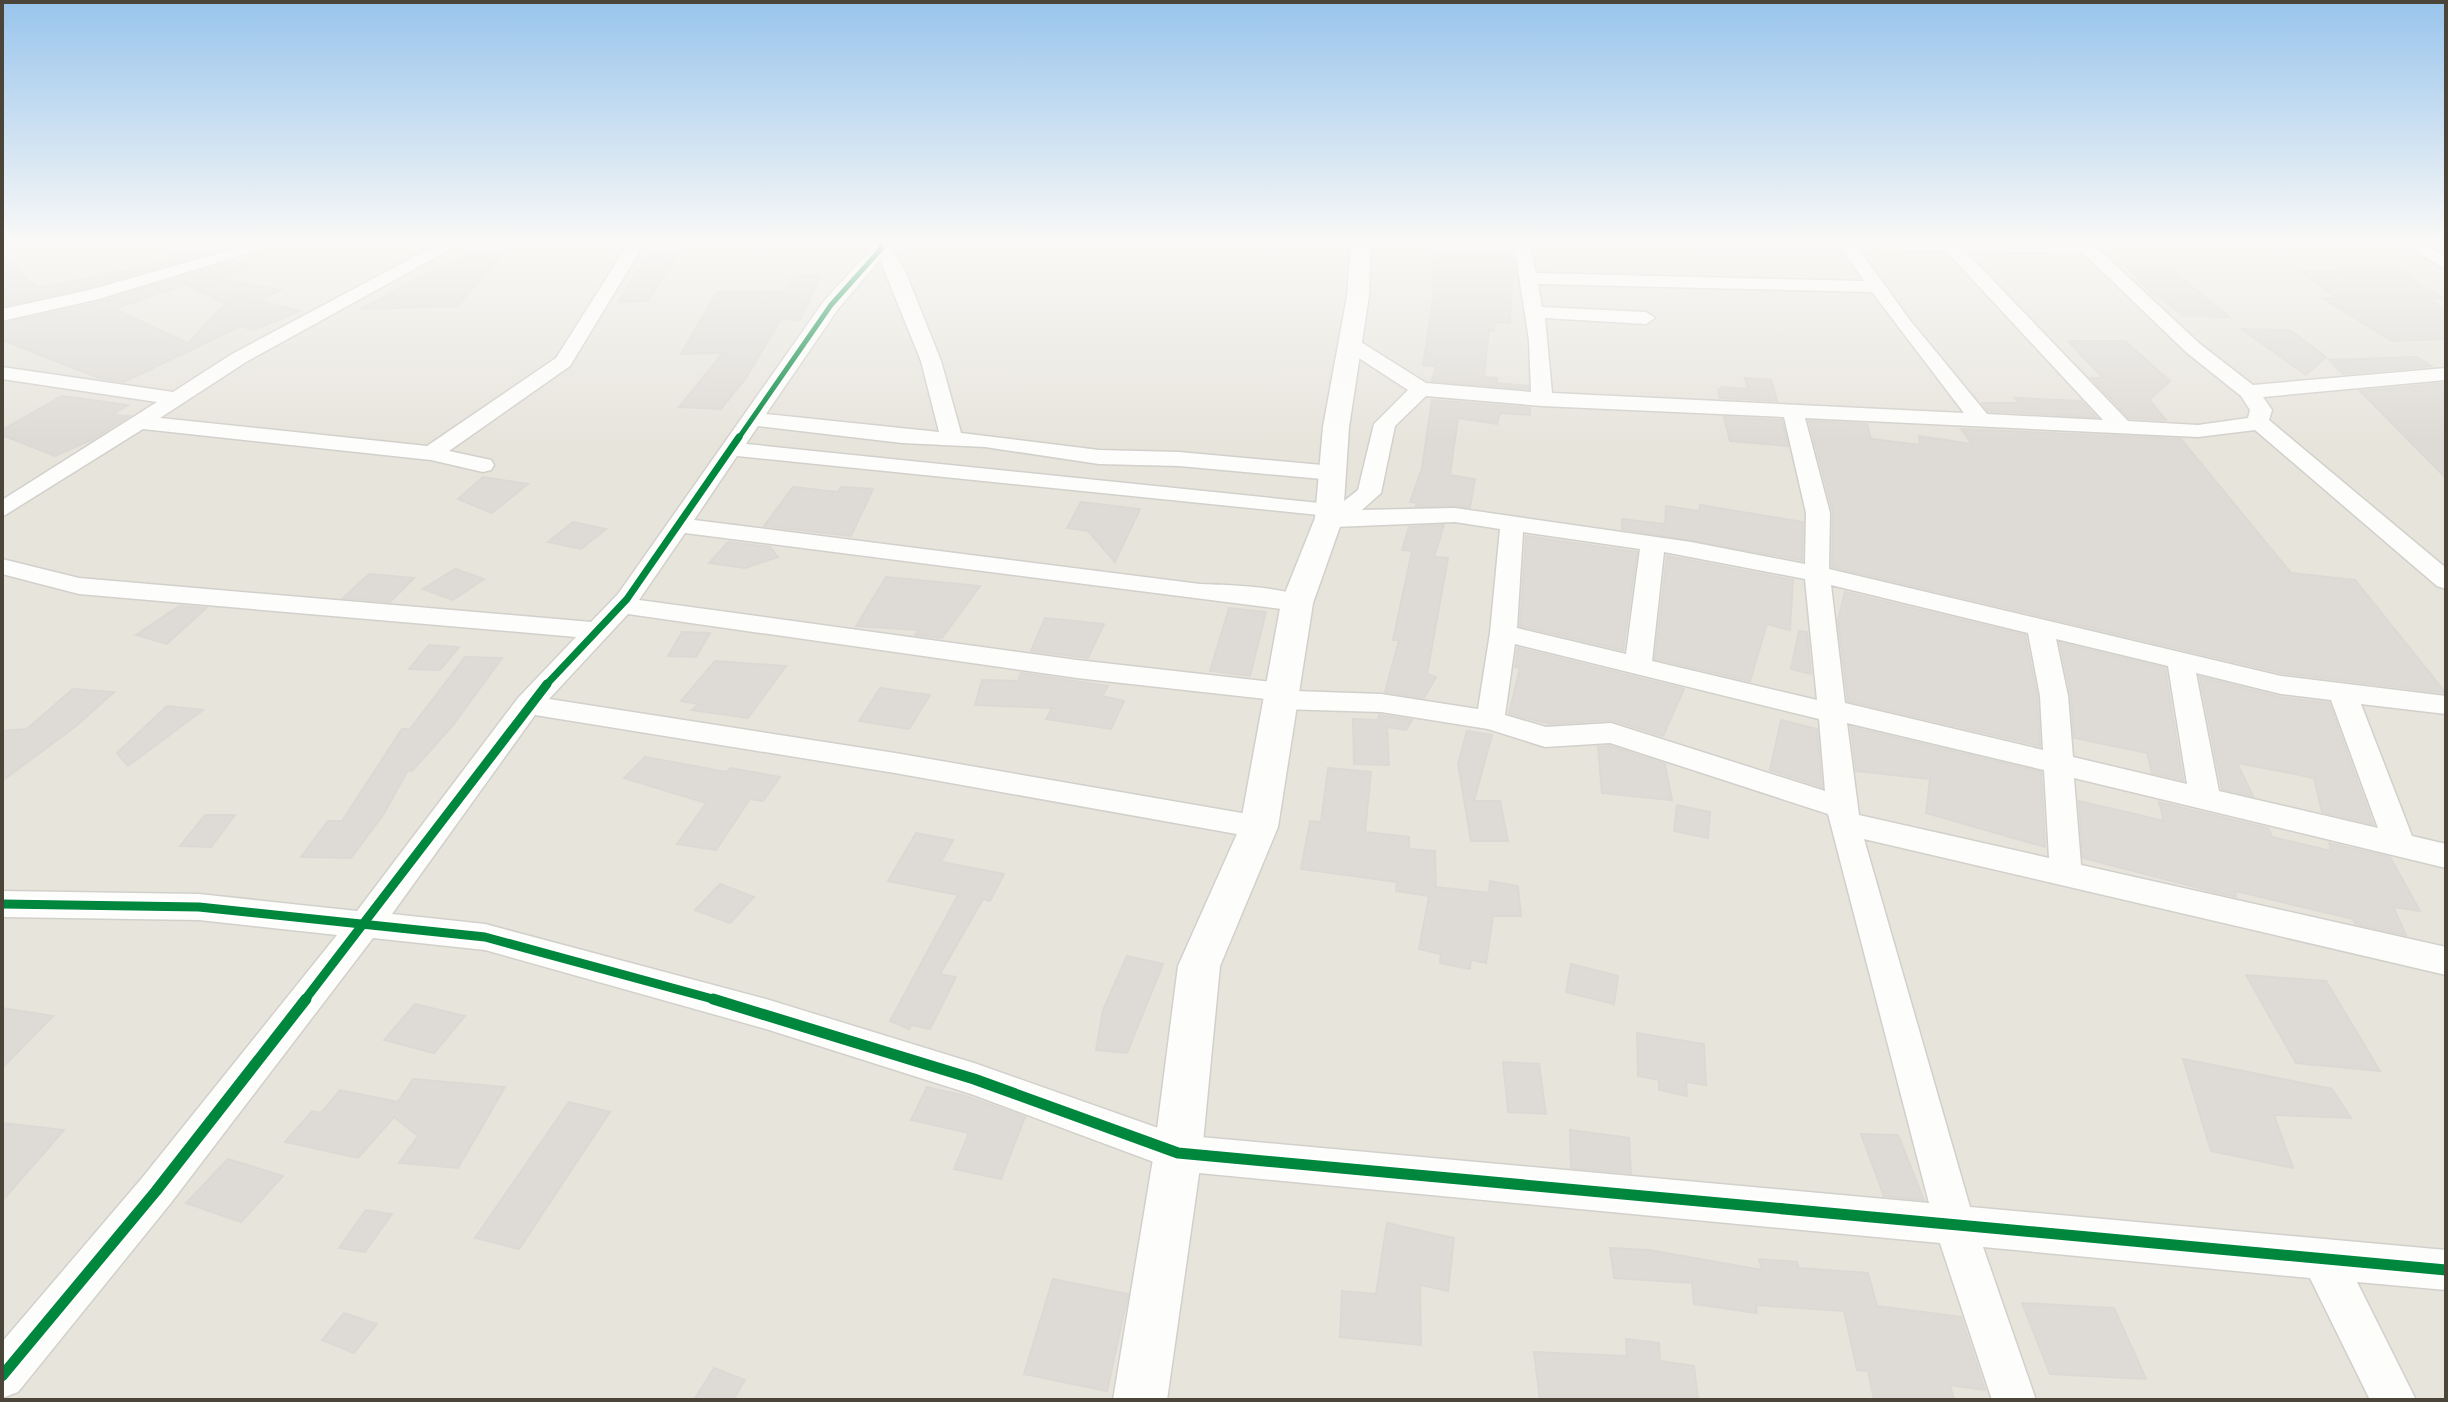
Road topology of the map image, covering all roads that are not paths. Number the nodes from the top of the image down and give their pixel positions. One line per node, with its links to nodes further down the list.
1 (27, 309): 11 (street)
2 (329, 309): 18 (street)
3 (596, 309): 28 (street)
4 (828, 309): 21 (street)
5 (911, 309): 26 (street)
6 (1355, 309): 13 (street)
7 (1894, 309): 22 (street)
8 (2011, 309): 25 (street)
9 (2152, 309): 17 (street)
10 (1535, 312): 12 (street); 19 (street)
11 (2, 315)
12 (1646, 318)
13 (1349, 343): 16 (street); 30 (street)
14 (2, 373): 18 (street)
15 (2446, 374): 17 (street)
16 (1421, 389): 19 (street); 30 (street)
17 (2249, 392): 24 (street)
18 (174, 398): 23 (street)
19 (1542, 400): 20 (street)
20 (1793, 412): 22 (street); 36 (street)
21 (753, 419): 26 (street); 27 (street)
22 (1981, 421): 25 (street)
23 (137, 422): 28 (street); 31 (street)
24 (2258, 422): 25 (street); 37 (street)
25 (2120, 425)
26 (951, 437): 30 (street)
27 (732, 449): 30 (street); 33 (street)
28 (431, 453): 29 (street)
29 (483, 465)
30 (1332, 505): 32 (street); 38 (street)
31 (2, 510)
32 (1512, 523): 34 (street); 42 (street)
33 (679, 525): 38 (street); 39 (street)
34 (1653, 544): 36 (street); 44 (street)
35 (2, 566): 41 (street)
36 (1817, 574): 40 (street); 49 (street)
37 (2446, 581)
38 (1297, 603): 46 (street)
39 (622, 605): 41 (street); 46 (street)
40 (2040, 628): 43 (street); 51 (street)
41 (597, 631): 47 (street)
42 (1503, 633): 44 (street); 50 (street)
43 (2180, 659): 45 (street); 52 (street)
44 (1638, 664): 49 (street)
45 (2342, 691): 48 (street); 55 (street)
46 (1280, 696): 50 (street); 54 (street)
47 (528, 705): 54 (street); 59 (street)
48 (2446, 705)
49 (1831, 711): 51 (street); 53 (street)
50 (1490, 720): 53 (street)
51 (2060, 764): 52 (street); 57 (street)
52 (2205, 799): 55 (street)
53 (1843, 816): 57 (street); 62 (street)
54 (1259, 827): 61 (street)
55 (2400, 846): 56 (street)
56 (2446, 856)
57 (2066, 874): 60 (street)
58 (2, 904): 59 (street)
59 (365, 923): 61 (street); 65 (street)
60 (2446, 961)
61 (1178, 1153): 62 (street); 66 (street)
62 (1955, 1225): 63 (street); 67 (street)
63 (2322, 1258): 64 (street); 68 (street)
64 (2446, 1270)
65 (2, 1376)
66 (1140, 1400)
67 (2014, 1400)
68 (2394, 1400)

